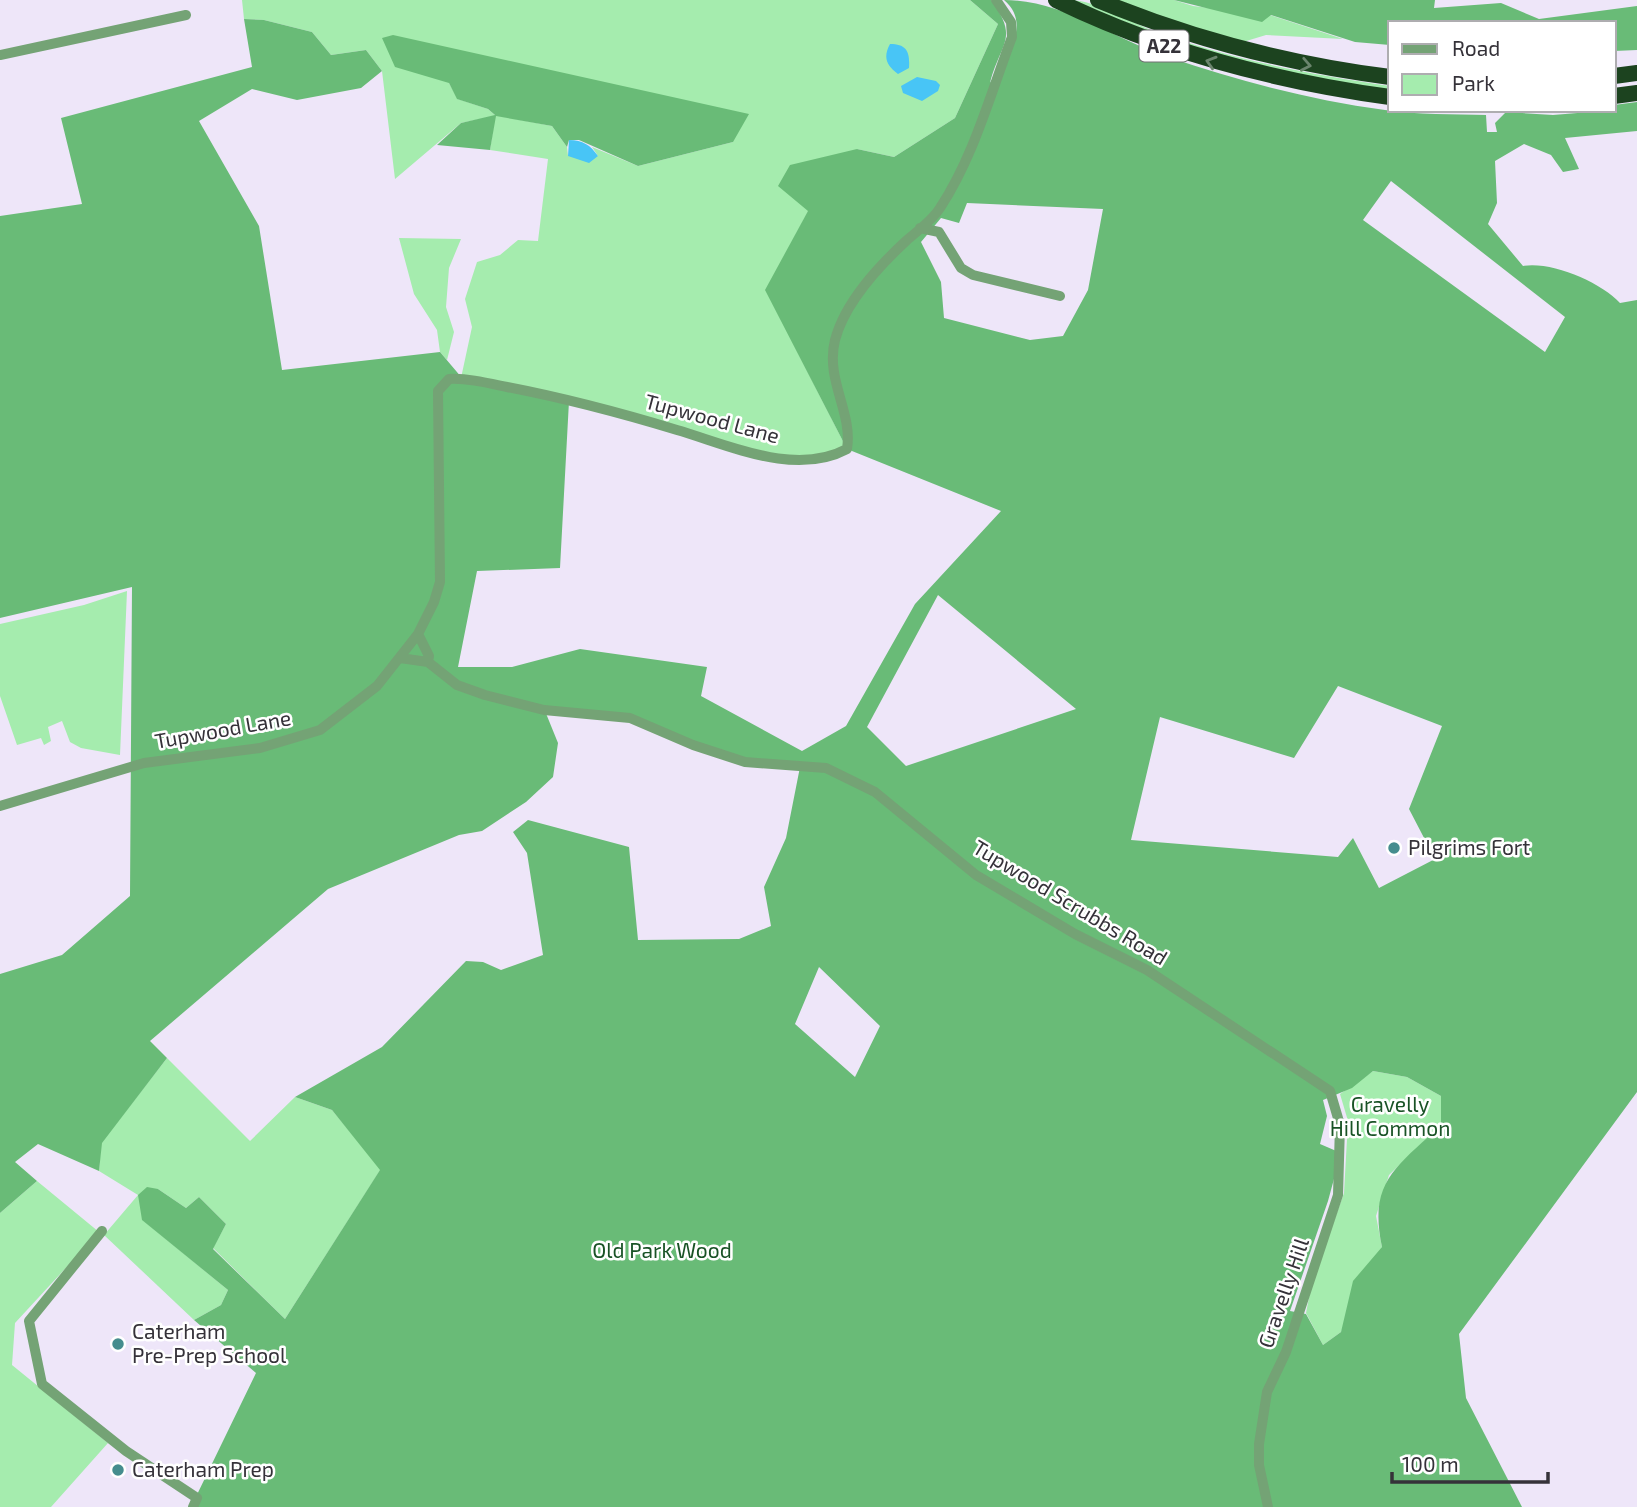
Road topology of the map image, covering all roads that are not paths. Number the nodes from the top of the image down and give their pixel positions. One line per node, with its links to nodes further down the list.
1 (996, 0): 12 (street, Tupwood Lane)
2 (1056, 0): 11 (highway, A22, one-way to 2)
3 (1098, 0): 8 (highway, A22, one-way to 8)
4 (186, 15): 5 (street)
5 (0, 55)
6 (1637, 73): 7 (highway)
7 (1616, 76)
8 (1388, 77)
9 (1637, 93): 10 (highway)
10 (1616, 96)
11 (1388, 97)
12 (920, 228): 13 (street); 14 (street, Tupwood Lane)
13 (1060, 296)
14 (418, 634): 15 (street, Tupwood Lane); 16 (street)
15 (400, 658): 16 (street); 17 (street, Tupwood Lane)
16 (428, 662): 18 (street, Tupwood Scrubbs Road)
17 (0, 806)
18 (1330, 1091): 21 (street, Gravelly Hill)
19 (102, 1231): 20 (street)
20 (195, 1503)
21 (1268, 1507)

